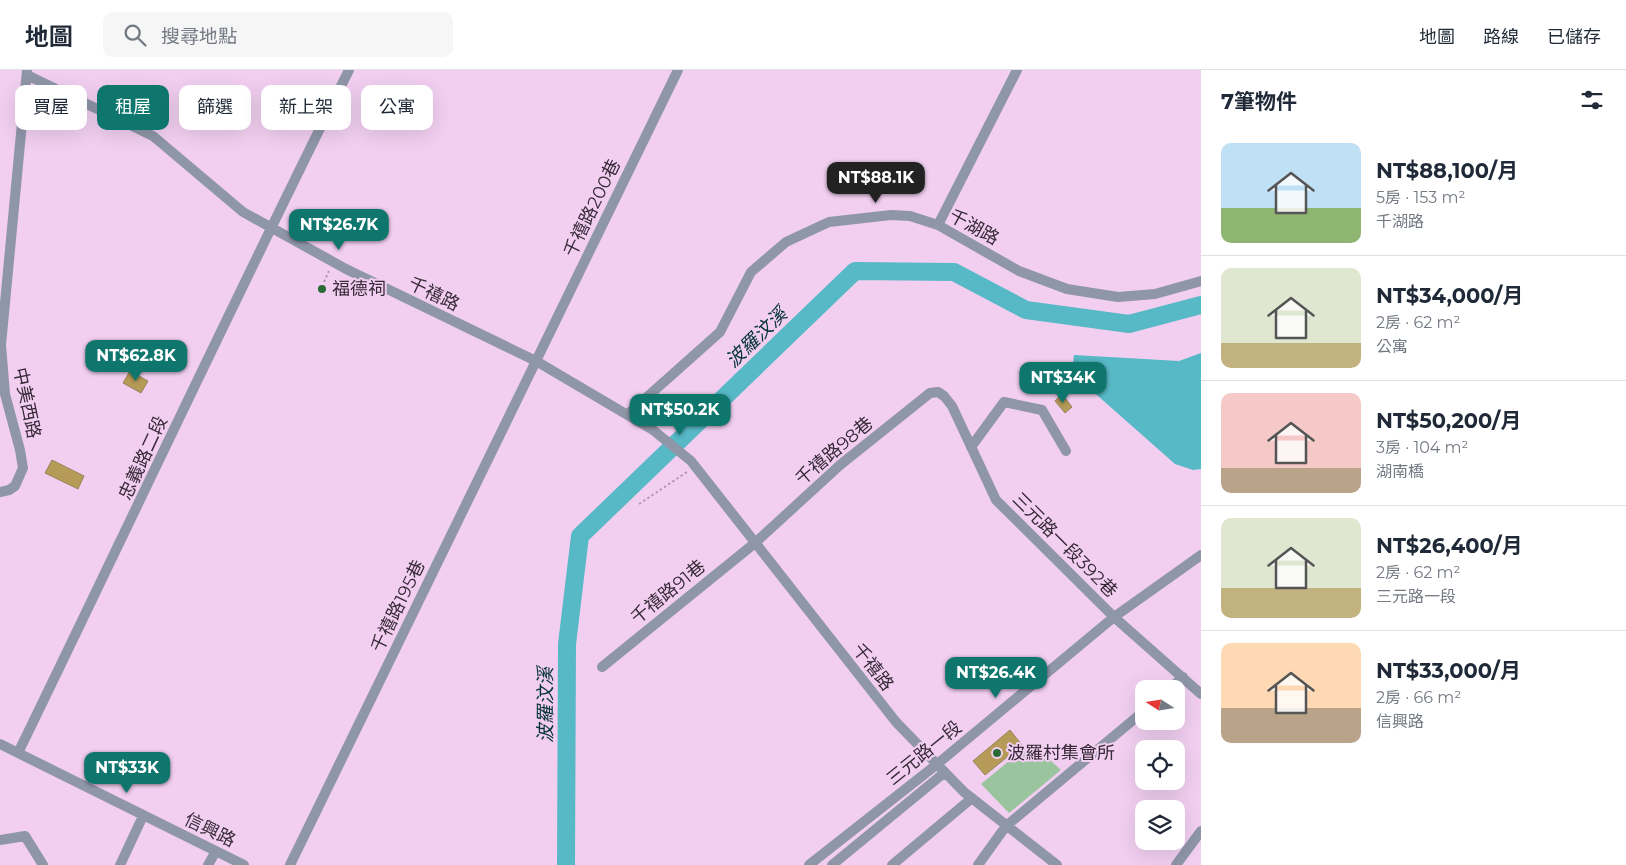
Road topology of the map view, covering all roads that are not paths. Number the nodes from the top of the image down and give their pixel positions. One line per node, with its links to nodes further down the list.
1 (349, 70): 6 (street, 忠義路二段)
2 (678, 70): 8 (street, 千禧路200巷)
3 (1017, 70): 5 (street)
4 (27, 72): 6 (street, 千禧路); 13 (street, 中美西路)
5 (938, 225): 7 (street, 千湖路); 10 (street, 千湖路)
6 (271, 227): 8 (street, 千禧路); 23 (street, 忠義路二段)
7 (1201, 280)
8 (536, 361): 10 (street, 千禧路); 38 (street, 千禧路195巷)
9 (938, 392): 11 (street, 三元路一段392巷); 14 (street, 千禧路98巷)
10 (628, 414): 14 (street, 千禧路)
11 (971, 447): 12 (street); 16 (street, 三元路一段392巷)
12 (1066, 451)
13 (0, 492)
14 (755, 543): 17 (street, 千禧路91巷); 24 (street, 千禧路)
15 (1201, 555): 16 (street, 三元路一段)
16 (1114, 617): 18 (street, 三元路一段392巷); 24 (street, 三元路一段)
17 (602, 667)
18 (1183, 678): 19 (street); 20 (street, 三元路一段392巷)
19 (1181, 680)
20 (1201, 694)
21 (1135, 718): 28 (street)
22 (0, 744): 23 (street, 信興路)
23 (18, 752): 27 (street, 信興路)
24 (936, 765): 25 (street, 千禧路); 39 (street, 三元路一段)
25 (944, 773): 26 (street, 千禧路); 32 (street)
26 (972, 798): 28 (street, 千禧路); 40 (street)
27 (143, 816): 31 (street, 信興路); 35 (street)
28 (1006, 826): 33 (street); 41 (street, 千禧路)
29 (1201, 831): 42 (street)
30 (0, 840): 34 (street)
31 (216, 851): 36 (street); 37 (street, 信興路)
32 (838, 863)
33 (981, 864)
34 (43, 865)
35 (120, 865)
36 (208, 865)
37 (244, 865)
38 (290, 865)
39 (808, 865)
40 (892, 865)
41 (1057, 865)
42 (1176, 865)

